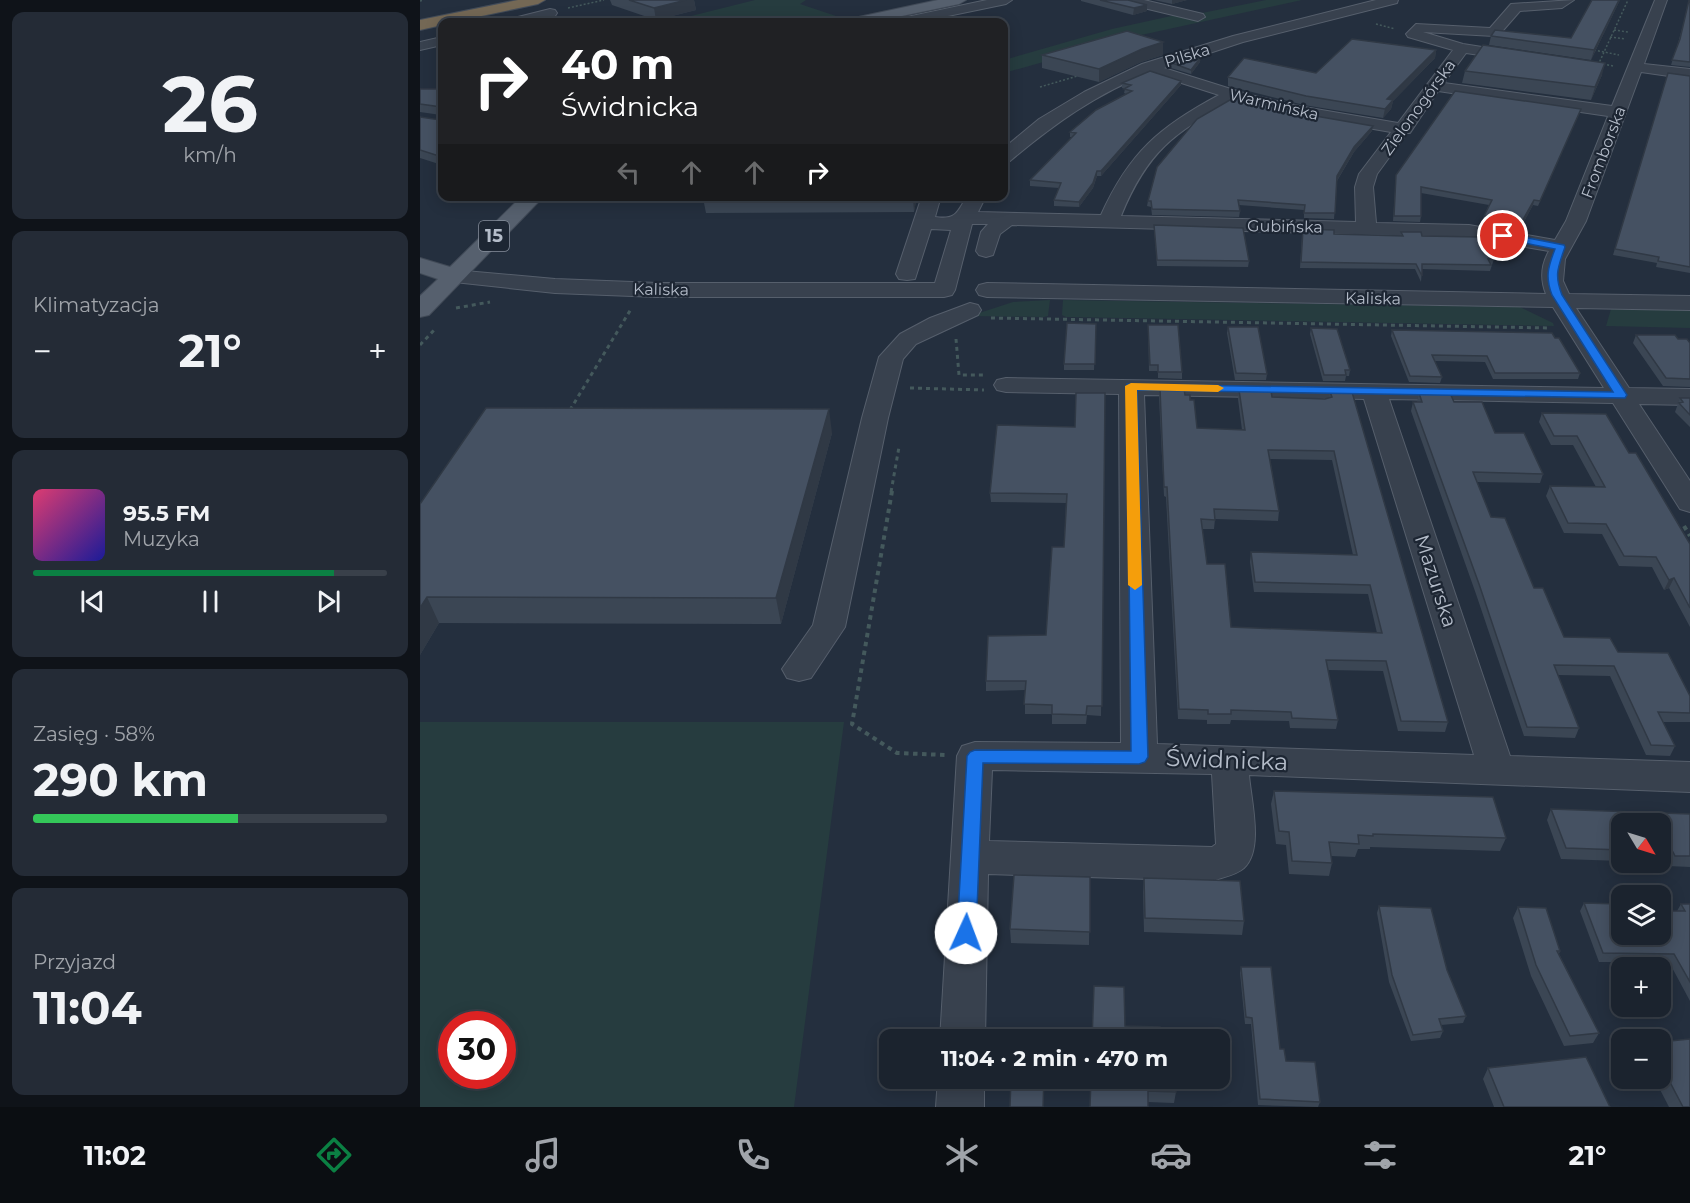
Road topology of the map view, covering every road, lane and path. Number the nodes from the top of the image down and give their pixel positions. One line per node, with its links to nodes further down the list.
1 (503, 0): 13 (highway)
2 (538, 0): 14 (highway)
3 (604, 0): 11 (path)
4 (959, 0): 16 (main road)
5 (1006, 0): 17 (street)
6 (1128, 0): 12 (street)
7 (1392, 0): 30 (street, Pilska)
8 (1628, 0): 21 (path)
9 (1661, 0): 29 (street, Fromborska)
10 (1563, 2): 19 (street); 22 (street)
11 (550, 13): 15 (street)
12 (1198, 17)
13 (420, 18)
14 (453, 18)
15 (531, 18)
16 (873, 18)
17 (921, 18)
18 (438, 21): 20 (highway)
19 (1547, 22)
20 (420, 25)
21 (1610, 37): 23 (path); 27 (path)
22 (1464, 39): 28 (street, Zielonogórska); 32 (street, Zielonogórska)
23 (1632, 40)
24 (438, 42): 25 (street)
25 (420, 46)
26 (1593, 50): 27 (path)
27 (1604, 52): 29 (path); 29 (path)
28 (1540, 59)
29 (1626, 66): 31 (street); 34 (street, Fromborska)
30 (1147, 68): 33 (street, Warmińska); 36 (street, Pilska)
31 (1690, 74)
32 (1433, 86): 34 (street); 35 (street, Zielonogórska)
33 (1232, 95): 35 (street, Warmińska); 43 (street)
34 (1618, 112): 45 (street, Fromborska)
35 (1404, 129): 44 (street, Zielonogórska)
36 (1008, 153)
37 (529, 201): 49 (main road, 15)
38 (930, 201): 42 (street)
39 (974, 201): 40 (street)
40 (964, 219): 41 (street, Gubińska); 42 (street, Gubińska); 52 (street)
41 (1007, 219): 43 (street, Gubińska); 46 (street)
42 (924, 222): 48 (street)
43 (1108, 222): 44 (street, Gubińska)
44 (1366, 228): 45 (street, Gubińska)
45 (1561, 247): 54 (street, Fromborska)
46 (986, 251)
47 (420, 265): 49 (main road)
48 (907, 274)
49 (454, 276): 50 (main road); 52 (street, Kaliska); 57 (main road, 15)
50 (420, 278)
51 (1055, 293): 53 (street, Kaliska); 54 (street, Kaliska); 58 (path)
52 (941, 297): 53 (street); 53 (street); 69 (street)
53 (981, 302): 58 (path)
54 (1561, 302): 55 (street, Kaliska); 59 (street, Fromborska)
55 (1690, 303)
56 (633, 306): 66 (path)
57 (420, 310)
58 (1054, 320): 59 (path)
59 (1578, 329): 64 (street, Fromborska)
60 (1006, 385): 61 (street); 62 (path)
61 (1131, 386): 63 (street); 71 (street)
62 (906, 388)
63 (1374, 392): 64 (street); 73 (street, Mazurska)
64 (1621, 395): 65 (street); 68 (street, Fromborska)
65 (1690, 396)
66 (565, 419)
67 (900, 438): 70 (path)
68 (1690, 503)
69 (799, 669)
70 (975, 756): 71 (street, Świdnicka); 75 (street)
71 (1139, 757): 72 (street, Świdnicka)
72 (1229, 760): 73 (street, Świdnicka); 75 (street)
73 (1497, 771): 74 (street, Świdnicka)
74 (1690, 777)
75 (969, 857): 76 (street)
76 (962, 1029)
77 (961, 1089): 78 (street)
78 (960, 1107)

